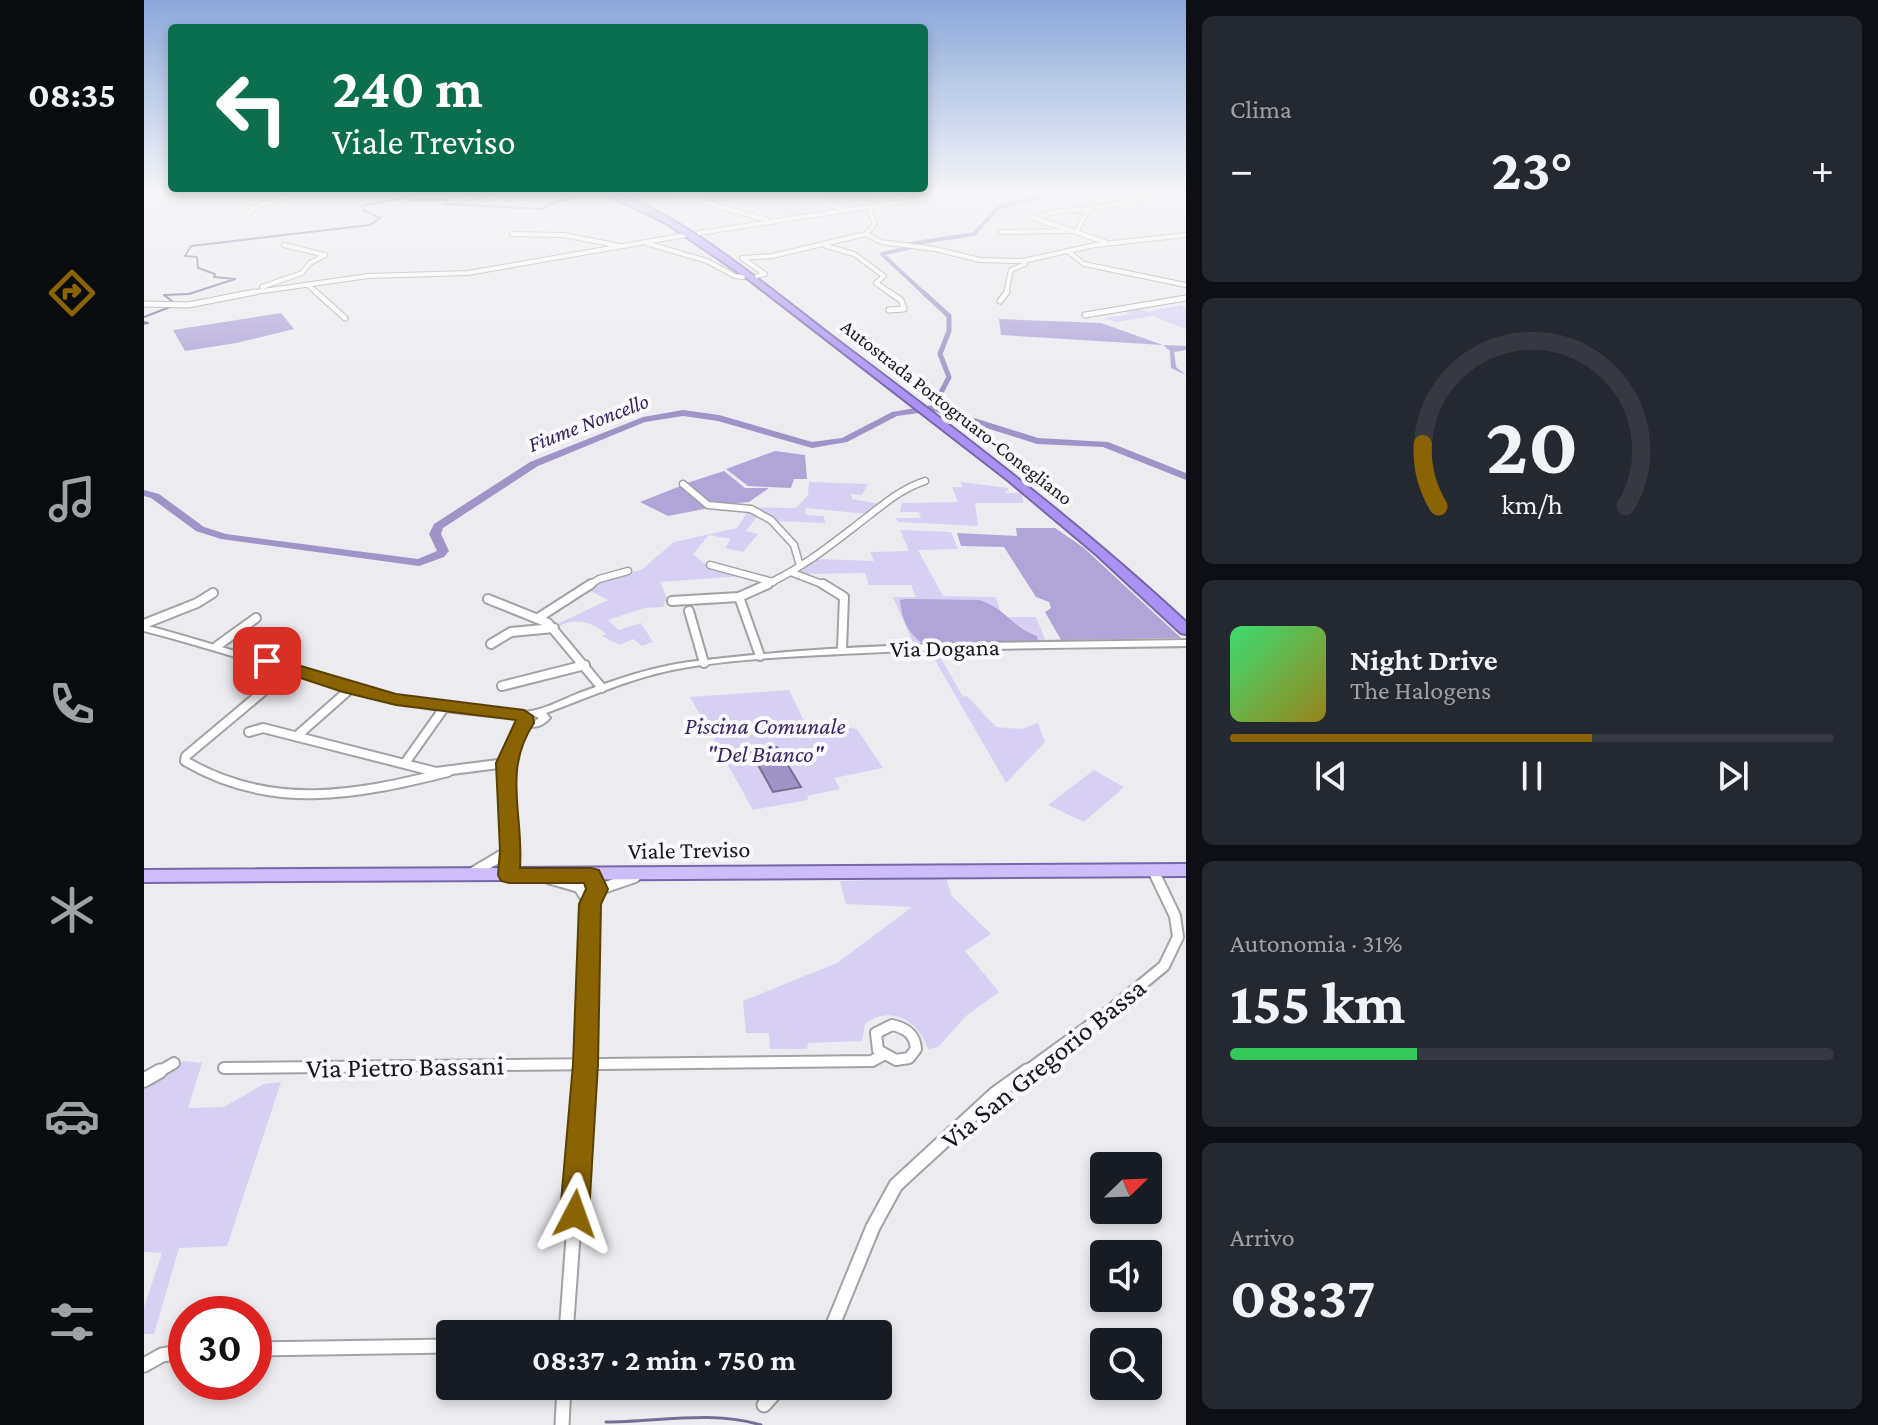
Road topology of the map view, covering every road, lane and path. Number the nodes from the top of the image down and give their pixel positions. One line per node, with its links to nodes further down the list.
1 (315, 260): 16 (street)
2 (531, 260): 12 (street)
3 (702, 260): 11 (street)
4 (727, 260): 25 (highway, Autostrada Portogruaro-Conegliano)
5 (746, 260): 10 (street)
6 (863, 260): 20 (street)
7 (981, 260): 9 (street)
8 (1080, 260): 13 (street)
9 (1028, 261): 14 (street)
10 (757, 276)
11 (743, 277)
12 (308, 285): 16 (street); 22 (street)
13 (1186, 285)
14 (1009, 290): 15 (street); 18 (street)
15 (1017, 290)
16 (247, 293): 19 (street)
17 (1186, 298): 21 (street)
18 (1000, 301)
19 (144, 304)
20 (889, 310)
21 (1085, 315)
22 (345, 318)
23 (925, 481): 27 (street)
24 (683, 484): 27 (street)
25 (1058, 509): 38 (highway, Autostrada Portogruaro-Conegliano); 41 (highway, Autostrada Portogruaro-Conegliano)
26 (710, 565): 30 (street)
27 (800, 566): 29 (street)
28 (628, 571): 37 (street)
29 (793, 573): 30 (street); 45 (street)
30 (773, 582): 32 (street)
31 (213, 593): 39 (street)
32 (739, 597): 34 (street); 46 (street)
33 (488, 599): 37 (street)
34 (672, 601)
35 (689, 611): 47 (street)
36 (256, 618): 44 (street)
37 (538, 618): 40 (street)
38 (1186, 620)
39 (144, 626): 44 (street)
40 (554, 628): 43 (street); 48 (street)
41 (1186, 630)
42 (1186, 643): 45 (street, Via Dogana)
43 (491, 644)
44 (217, 646): 49 (street)
45 (842, 649): 46 (street, Via Dogana)
46 (760, 656): 47 (street, Via Dogana)
47 (704, 663): 51 (street, Via Dogana)
48 (585, 665): 50 (street); 51 (street)
49 (290, 669): 52 (street); 59 (street)
50 (502, 686)
51 (602, 688): 54 (street, Via Dogana)
52 (350, 689): 53 (street); 56 (street)
53 (444, 708): 54 (street); 57 (street)
54 (525, 720): 58 (street)
55 (249, 732): 56 (street)
56 (298, 735): 57 (street)
57 (405, 763): 59 (street)
58 (506, 763): 59 (street); 60 (street)
59 (448, 772)
60 (511, 850): 63 (street); 66 (street)
61 (1153, 870): 62 (main road, Viale Treviso); 64 (main road, Viale Treviso); 75 (street, Via San Gregorio Bassa)
62 (1186, 870)
63 (509, 875): 66 (main road, Viale Treviso); 67 (main road, Viale Treviso)
64 (646, 875): 67 (main road, Viale Treviso); 68 (street)
65 (144, 876): 66 (main road, Viale Treviso)
66 (468, 876)
67 (587, 883): 68 (street); 68 (street)
68 (593, 899): 71 (street)
69 (883, 1055): 71 (street, Via Pietro Bassani)
70 (174, 1063): 73 (street)
71 (585, 1064): 72 (street, Via Pietro Bassani); 74 (street)
72 (224, 1068)
73 (144, 1080)
74 (567, 1320)
75 (835, 1320)
76 (436, 1346): 77 (street)
77 (272, 1349)
78 (168, 1354): 79 (street)
79 (144, 1365)
80 (563, 1400): 83 (street)
81 (768, 1400): 82 (street)
82 (764, 1405)
83 (562, 1425)

